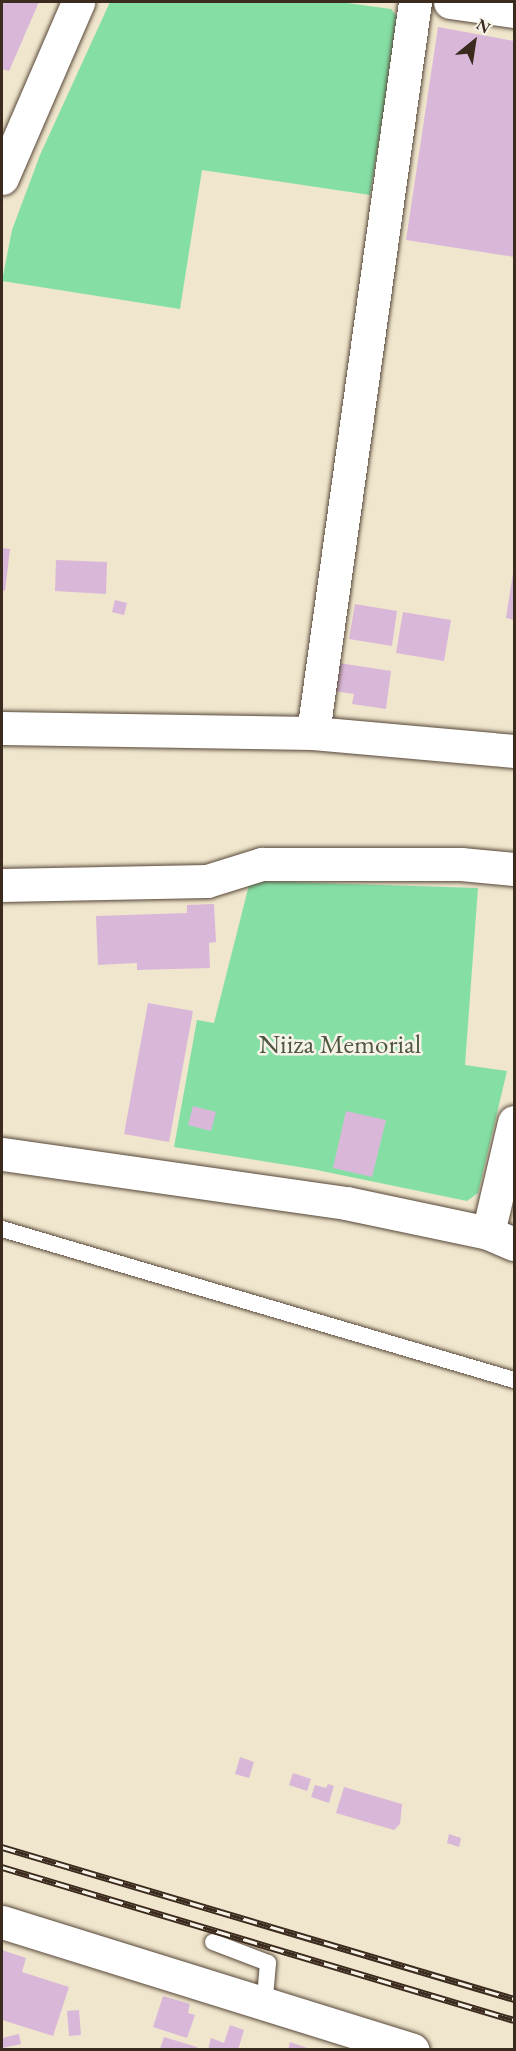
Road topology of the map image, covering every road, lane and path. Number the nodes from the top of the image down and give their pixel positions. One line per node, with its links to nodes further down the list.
1 (78, 2): 5 (street)
2 (415, 2): 7 (street)
3 (450, 2): 4 (street)
4 (514, 10)
5 (2, 178)
6 (2, 728): 7 (street)
7 (313, 734): 8 (street)
8 (514, 751)
9 (514, 869): 10 (street)
10 (2, 885)
11 (514, 1122): 14 (street)
12 (2, 1154): 14 (street)
13 (2, 1229): 15 (lane)
14 (501, 1238)
15 (514, 1380)
16 (2, 1922): 18 (street)
17 (213, 1942): 18 (lane)
18 (265, 2001): 19 (street)
19 (413, 2049)

